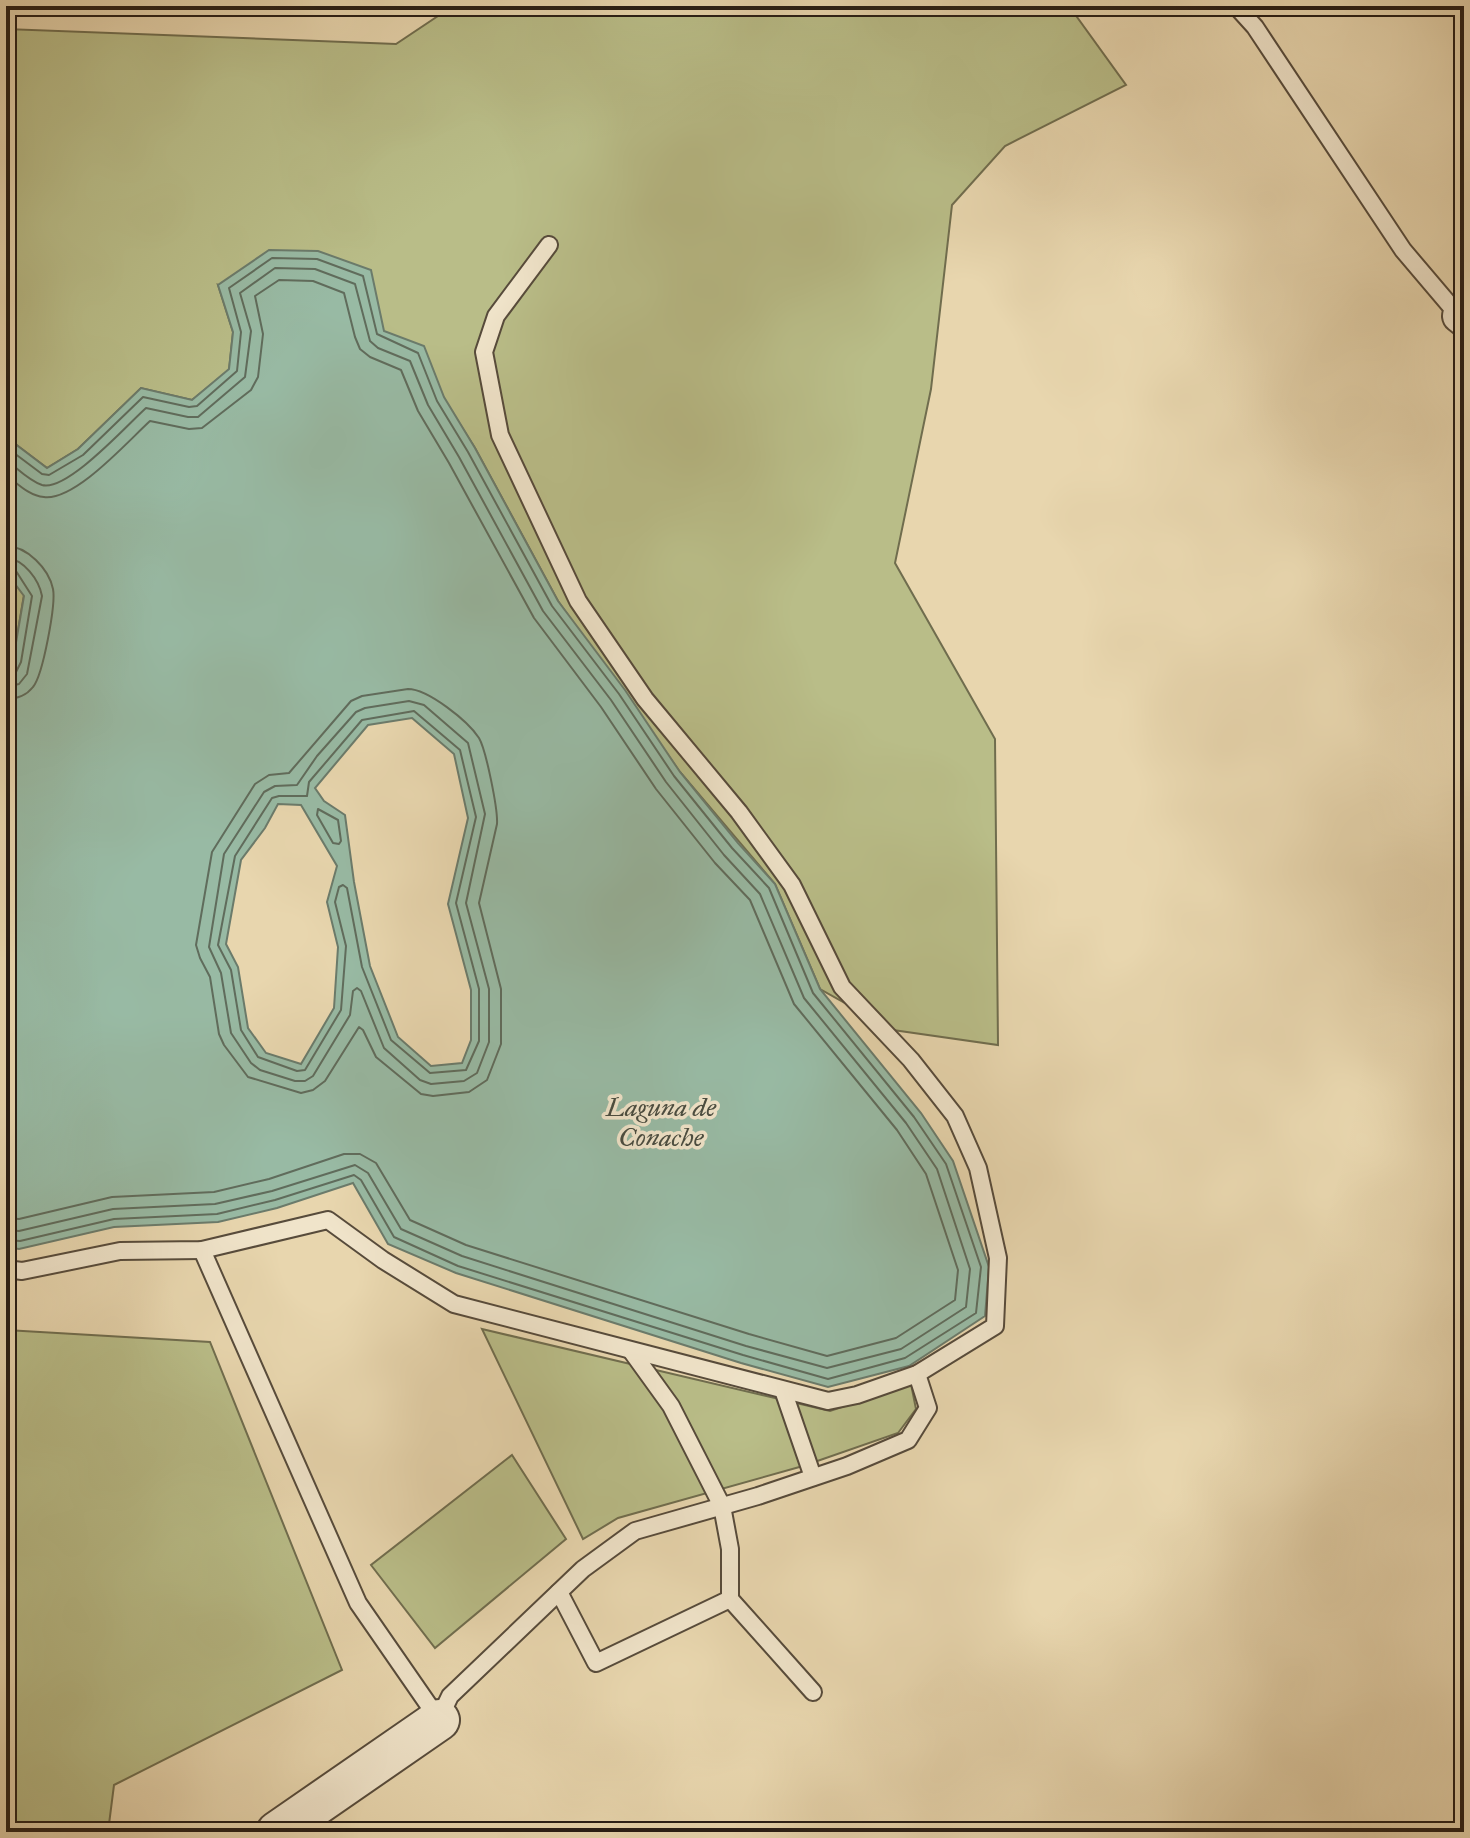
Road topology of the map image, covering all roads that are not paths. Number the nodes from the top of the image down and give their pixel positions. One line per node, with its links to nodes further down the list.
1 (1236, 6): 3 (lane)
2 (549, 245): 7 (lane)
3 (1462, 318)
4 (202, 1250): 5 (lane); 6 (lane); 14 (lane)
5 (6, 1269)
6 (632, 1352): 8 (lane); 10 (lane)
7 (917, 1374): 8 (lane); 9 (lane)
8 (783, 1390): 9 (lane)
9 (813, 1477): 10 (lane)
10 (722, 1506): 11 (lane); 12 (lane)
11 (559, 1592): 12 (lane); 14 (lane)
12 (730, 1599): 13 (lane)
13 (813, 1692)
14 (439, 1720): 15 (street)
15 (277, 1832)

